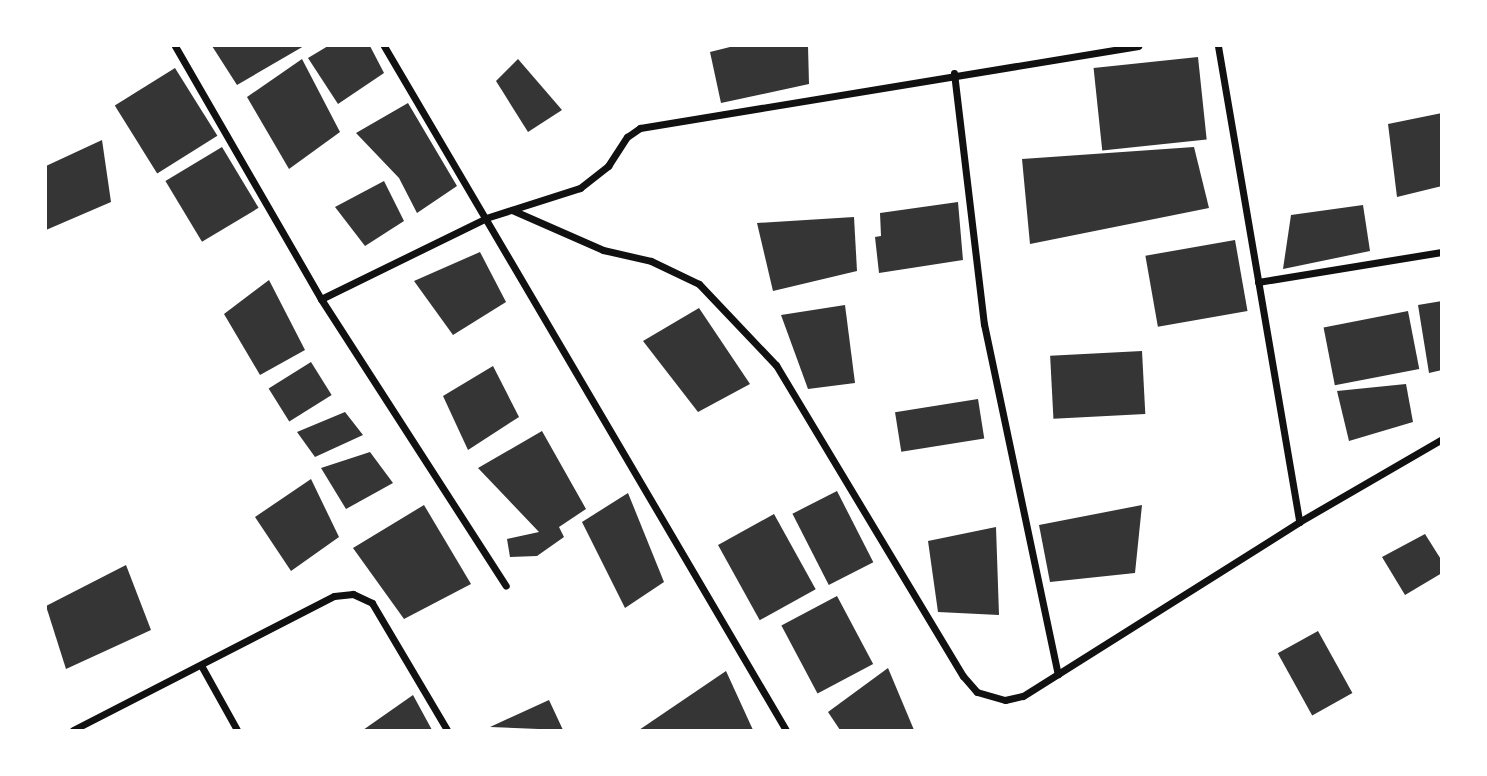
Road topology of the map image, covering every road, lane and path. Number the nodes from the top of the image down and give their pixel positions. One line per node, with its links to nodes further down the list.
1 (175, 46): 10 (street)
2 (384, 46): 7 (street)
3 (1138, 46): 5 (street)
4 (1218, 46): 9 (street)
5 (954, 74): 6 (street); 15 (street)
6 (512, 210): 7 (street); 15 (street)
7 (486, 218): 10 (street); 19 (street)
8 (1441, 252): 9 (street)
9 (1258, 282): 12 (street)
10 (321, 299): 13 (street)
11 (1441, 439): 12 (street)
12 (1299, 522): 15 (street)
13 (506, 586)
14 (202, 667): 16 (street); 17 (street); 18 (street)
15 (1058, 674)
16 (73, 730)
17 (237, 730)
18 (447, 730)
19 (786, 730)

